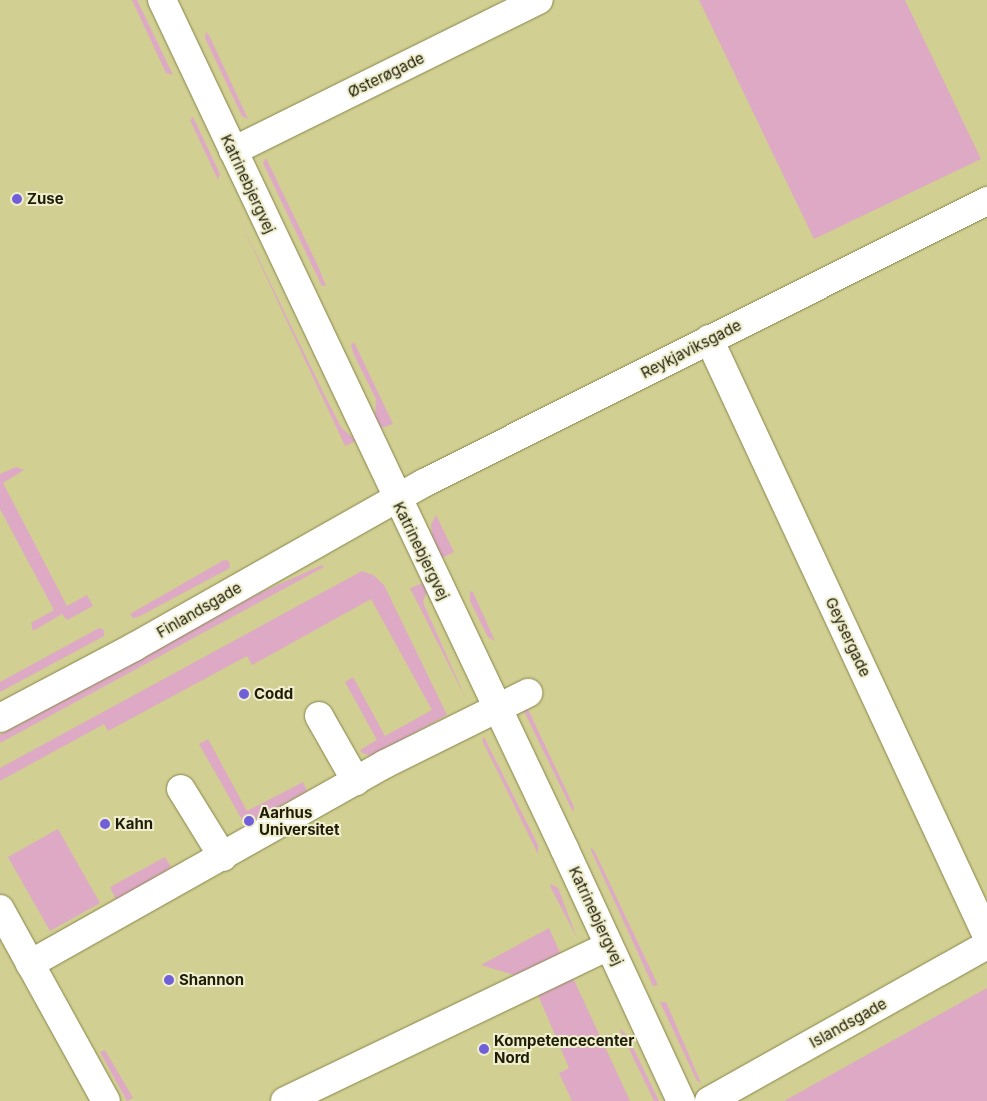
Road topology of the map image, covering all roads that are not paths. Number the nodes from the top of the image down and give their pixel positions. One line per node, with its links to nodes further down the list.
1 (162, 0): 3 (street, Katrinebjergvej)
2 (539, 0): 3 (street, Østerøgade)
3 (233, 151): 6 (street, Katrinebjergvej)
4 (987, 201): 5 (street, Reykjaviksgade)
5 (709, 339): 6 (street, Reykjaviksgade); 15 (street, Geysergade)
6 (396, 499): 8 (street, Katrinebjergvej); 10 (street, Finlandsgade)
7 (528, 694): 8 (street)
8 (496, 708): 11 (street); 17 (street, Katrinebjergvej)
9 (320, 716): 11 (street)
10 (0, 718)
11 (356, 781): 13 (street)
12 (181, 789): 13 (street)
13 (216, 861): 18 (street)
14 (0, 909): 18 (street)
15 (987, 936)
16 (987, 945): 22 (street, Islandsgade)
17 (609, 946): 20 (street); 21 (street, Katrinebjergvej)
18 (30, 964): 19 (street)
19 (106, 1101)
20 (285, 1101)
21 (681, 1101)
22 (709, 1101)

